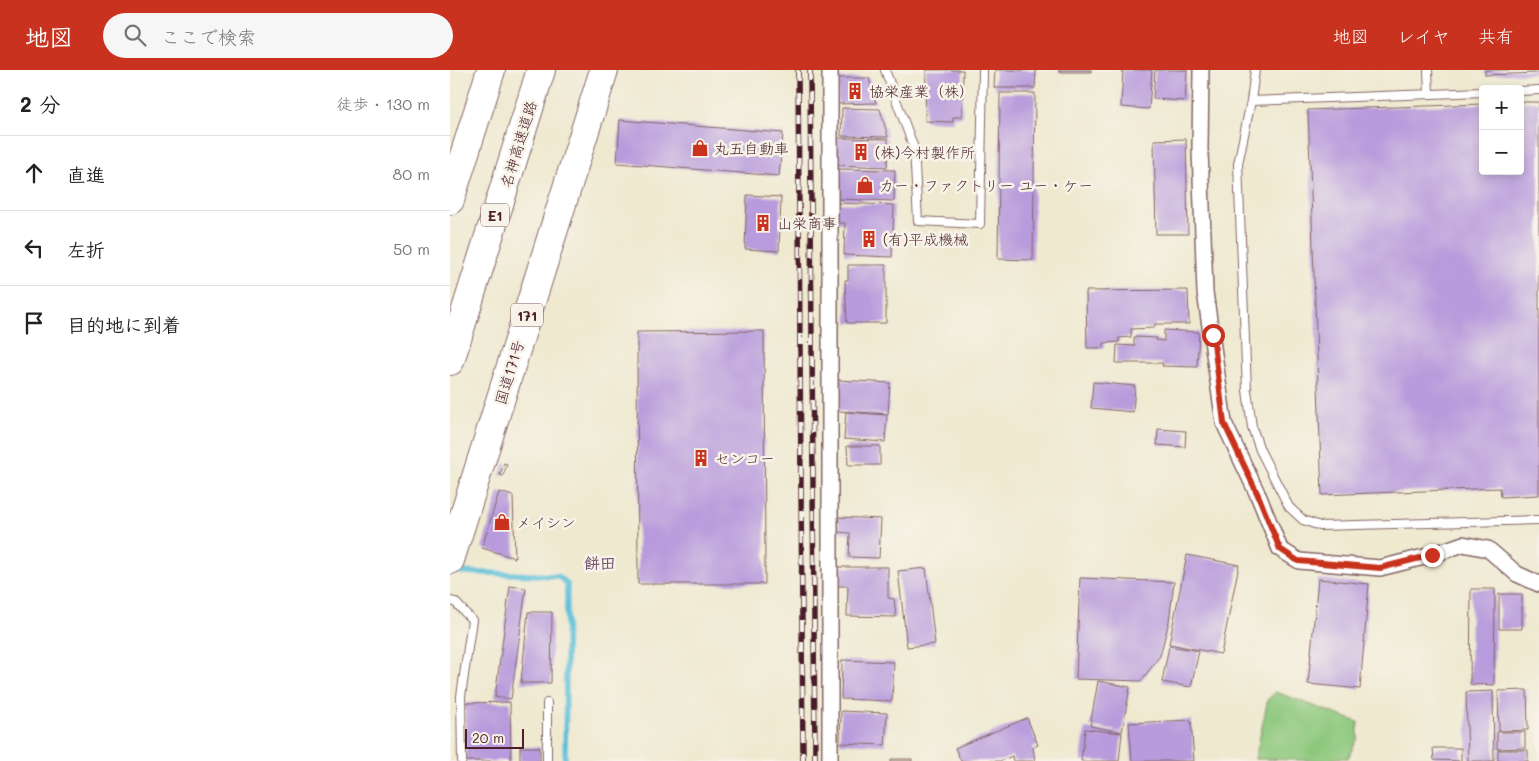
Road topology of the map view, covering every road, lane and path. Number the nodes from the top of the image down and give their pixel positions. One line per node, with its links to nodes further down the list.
1 (491, 70): 15 (highway)
2 (541, 70): 16 (highway, 名神高速道路 / E1)
3 (604, 70): 18 (highway, 国道171号 / 171)
4 (830, 70): 24 (street)
5 (885, 70): 6 (lane)
6 (983, 70)
7 (1201, 70): 19 (street)
8 (1255, 70): 14 (lane)
9 (1428, 70): 13 (lane)
10 (1524, 90): 11 (lane)
11 (1539, 90)
12 (1479, 92): 13 (lane)
13 (1429, 94): 14 (lane)
14 (1252, 101): 17 (lane)
15 (450, 200)
16 (450, 361)
17 (1539, 520)
18 (450, 560)
19 (1539, 584)
20 (450, 601): 22 (lane)
21 (547, 703): 23 (lane)
22 (462, 761)
23 (547, 761)
24 (830, 761)

